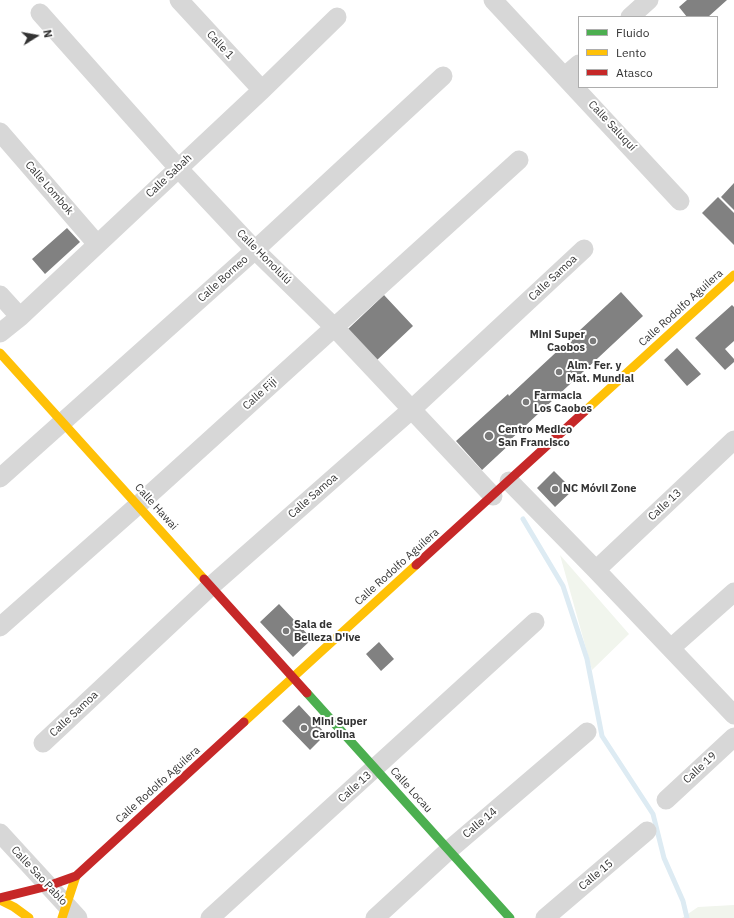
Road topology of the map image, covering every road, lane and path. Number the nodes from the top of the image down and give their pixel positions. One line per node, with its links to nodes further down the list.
1 (179, 0): 10 (street, Calle 1)
2 (493, 0): 7 (street, Calle Saluquí)
3 (649, 0): 5 (street)
4 (40, 13): 13 (street, Calle Honolulú)
5 (631, 16)
6 (337, 17): 10 (street, Calle Sabah)
7 (572, 70)
8 (443, 76): 17 (street, Calle Borneo)
9 (587, 88): 14 (street, Calle Saluquí)
10 (262, 90): 13 (street, Calle Sabah)
11 (0, 132): 15 (street, Calle Lombok)
12 (519, 160): 21 (street, Calle Fiji)
13 (178, 168): 15 (street, Calle Sabah); 17 (street, Calle Honolulú)
14 (680, 201)
15 (97, 244): 20 (street, Calle Sabah)
16 (584, 249): 24 (street, Calle Samoa)
17 (255, 250): 21 (street, Calle Honolulú); 25 (street, Calle Borneo)
18 (734, 275): 28 (street, Calle Rodolfo Aguilera)
19 (0, 295): 20 (street)
20 (20, 317): 22 (street, Calle Sabah)
21 (334, 327): 24 (street, Calle Honolulú); 30 (street, Calle Fiji)
22 (0, 333)
23 (0, 353): 25 (street, Calle Hawai)
24 (411, 410): 29 (street, Calle Honolulú); 32 (street, Calle Samoa)
25 (63, 422): 27 (street, Calle Borneo); 30 (street, Calle Hawai)
26 (734, 440): 31 (street, Calle 13)
27 (0, 478)
28 (509, 481): 29 (street, Calle Rodolfo Aguilera); 31 (street)
29 (493, 496): 37 (street, Calle Rodolfo Aguilera)
30 (138, 505): 32 (street, Calle Hawai); 35 (street, Calle Fiji)
31 (596, 570): 36 (street)
32 (211, 586): 37 (street, Calle Hawai); 41 (street, Calle Samoa)
33 (734, 592): 36 (street)
34 (535, 622): 42 (street, Calle 13)
35 (0, 627)
36 (671, 648): 38 (street)
37 (294, 678): 42 (street, Calle Locau); 47 (street, Calle Rodolfo Aguilera)
38 (734, 715)
39 (587, 732): 46 (street, Calle 14)
40 (734, 737): 43 (street, Calle 19)
41 (43, 743)
42 (375, 768): 46 (street, Calle Locau); 52 (street, Calle 13)
43 (666, 800)
44 (647, 831): 55 (street, Calle 15)
45 (0, 833): 48 (street, Calle Sao Pablo)
46 (449, 850): 53 (street, Calle 14); 54 (street, Calle Locau)
47 (76, 876): 48 (street, Calle Rodolfo Aguilera); 50 (street, Calle Rodolfo Aguilera)
48 (48, 886): 49 (street, Calle Rodolfo Aguilera); 50 (street, Calle Sao Pablo)
49 (0, 899): 51 (street)
50 (69, 914)
51 (29, 918)
52 (210, 918)
53 (375, 918)
54 (510, 918)
55 (545, 918)

